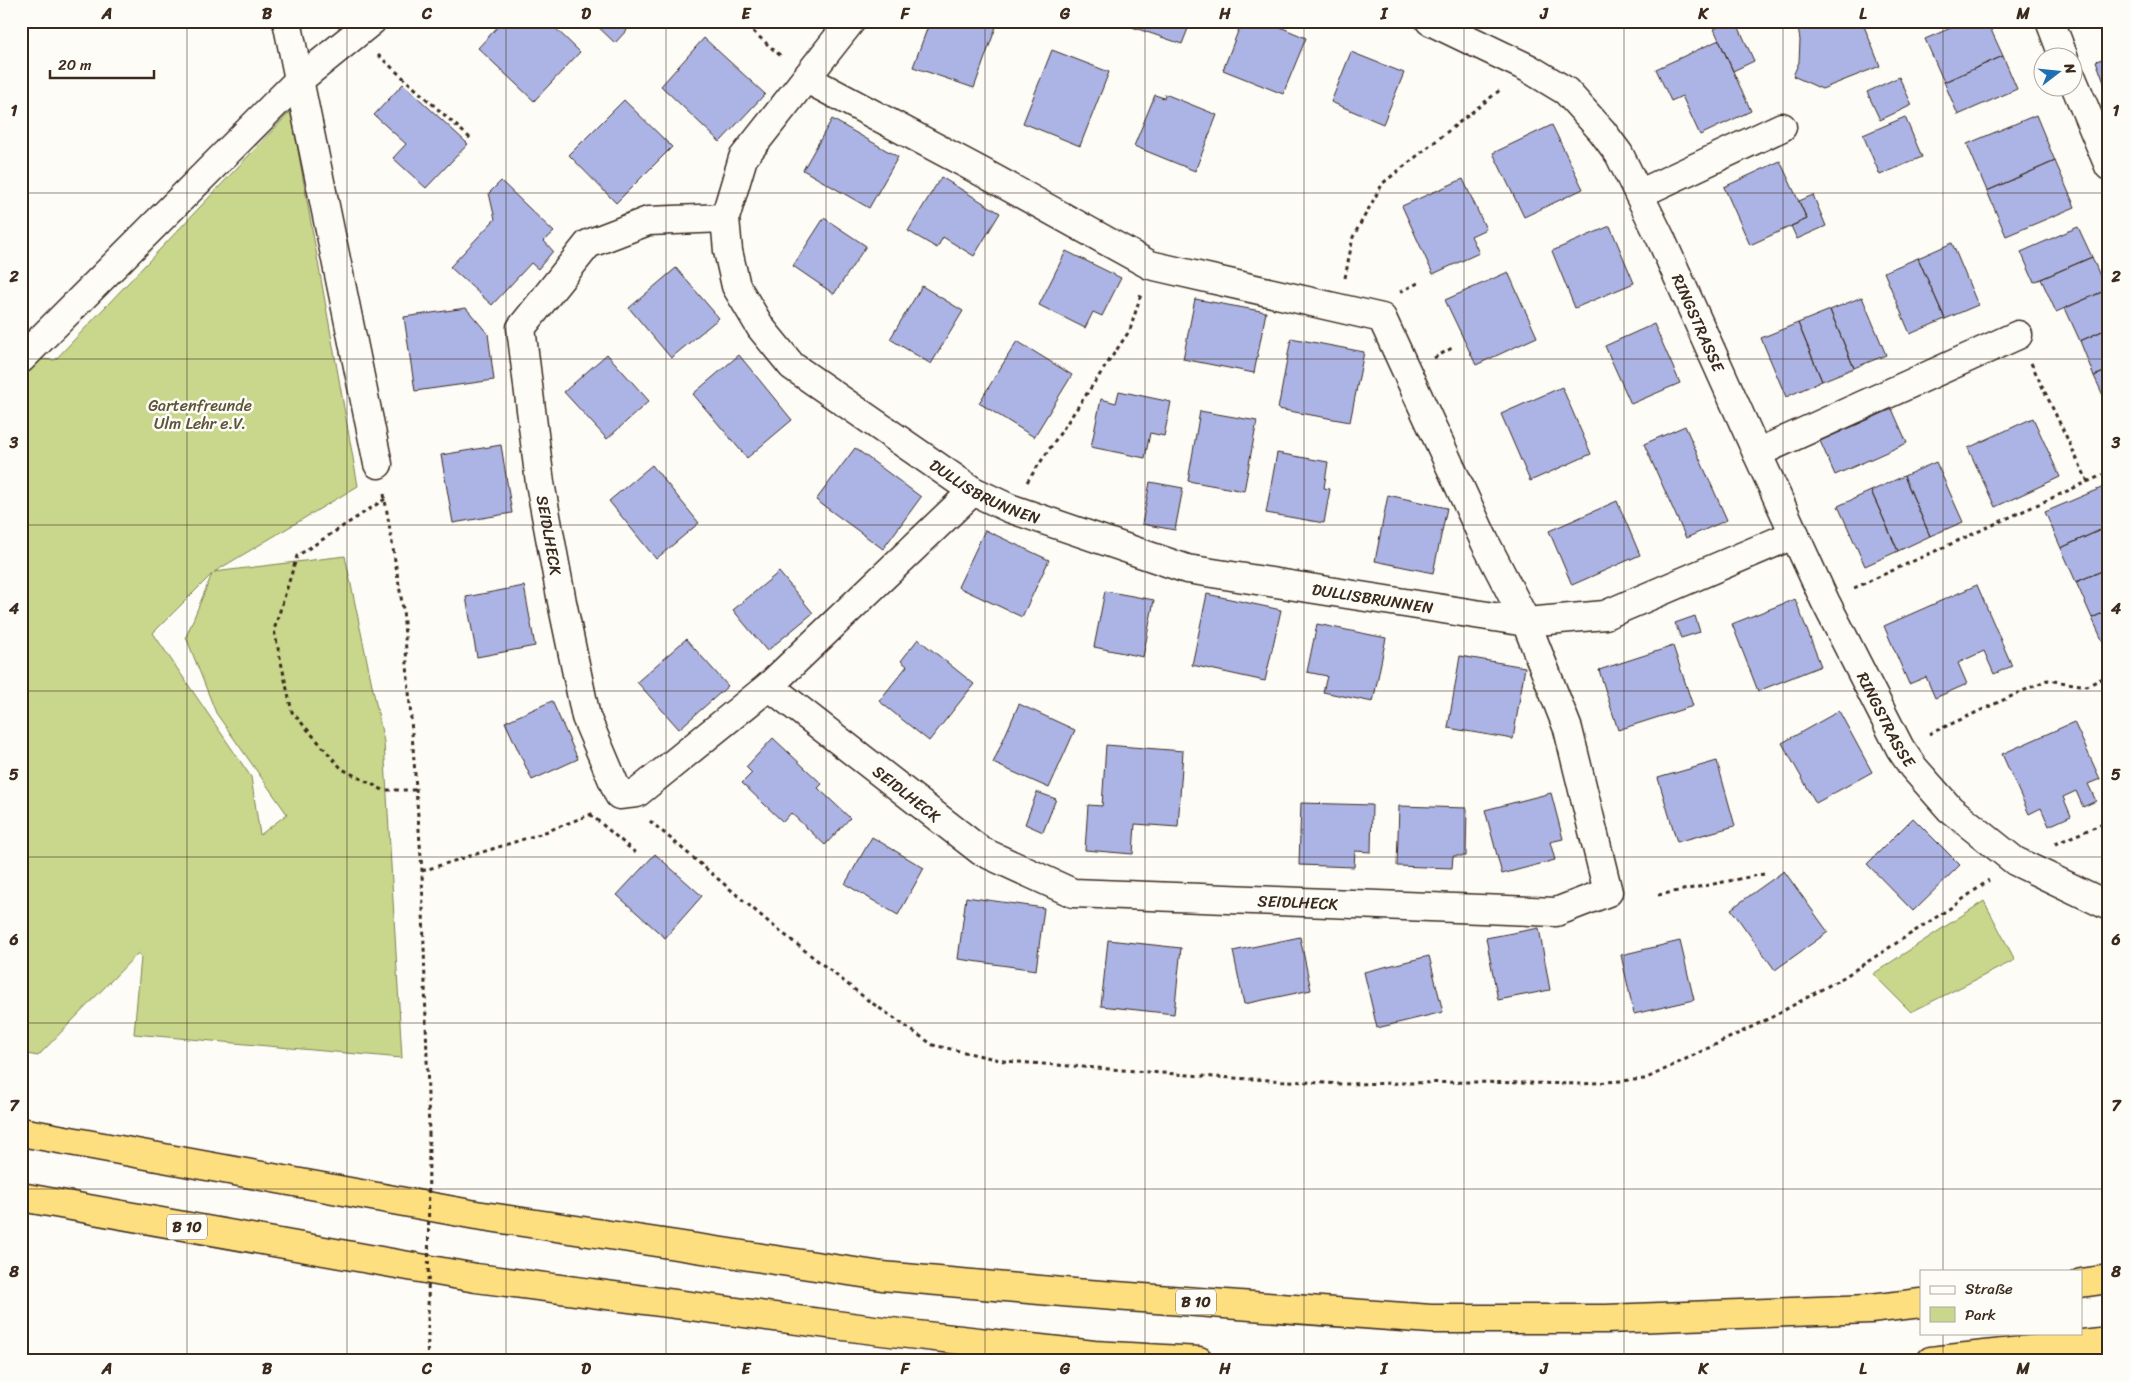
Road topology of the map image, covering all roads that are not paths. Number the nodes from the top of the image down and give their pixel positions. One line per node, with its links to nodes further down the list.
1 (287, 21): 8 (street)
2 (851, 21): 7 (street, DULLISBRUNNEN)
3 (1430, 21): 12 (street, RINGSTRASSE)
4 (2050, 21): 6 (street)
5 (364, 28): 8 (street)
6 (2060, 48)
7 (807, 79): 13 (street, DULLISBRUNNEN); 20 (street)
8 (298, 82): 15 (street); 17 (street)
9 (2081, 98): 11 (street)
10 (1782, 127): 12 (street)
11 (2107, 159)
12 (1639, 194): 16 (street, RINGSTRASSE)
13 (725, 218): 18 (street, DULLISBRUNNEN); 21 (street, SEIDLHECK)
14 (2018, 335): 16 (street)
15 (24, 354)
16 (1757, 453): 19 (street, RINGSTRASSE)
17 (378, 464)
18 (973, 491): 20 (street, DULLISBRUNNEN); 21 (street)
19 (1795, 534): 20 (street, DULLISBRUNNEN); 22 (street, RINGSTRASSE)
20 (1526, 622): 21 (street, SEIDLHECK)
21 (769, 686)
22 (2109, 906)
23 (21, 1132): 27 (highway, B 10)
24 (21, 1197): 29 (highway, B 10)
25 (2109, 1279): 26 (highway)
26 (2082, 1282)
27 (1920, 1303)
28 (2109, 1341): 30 (highway)
29 (1199, 1361)
30 (1931, 1361)

